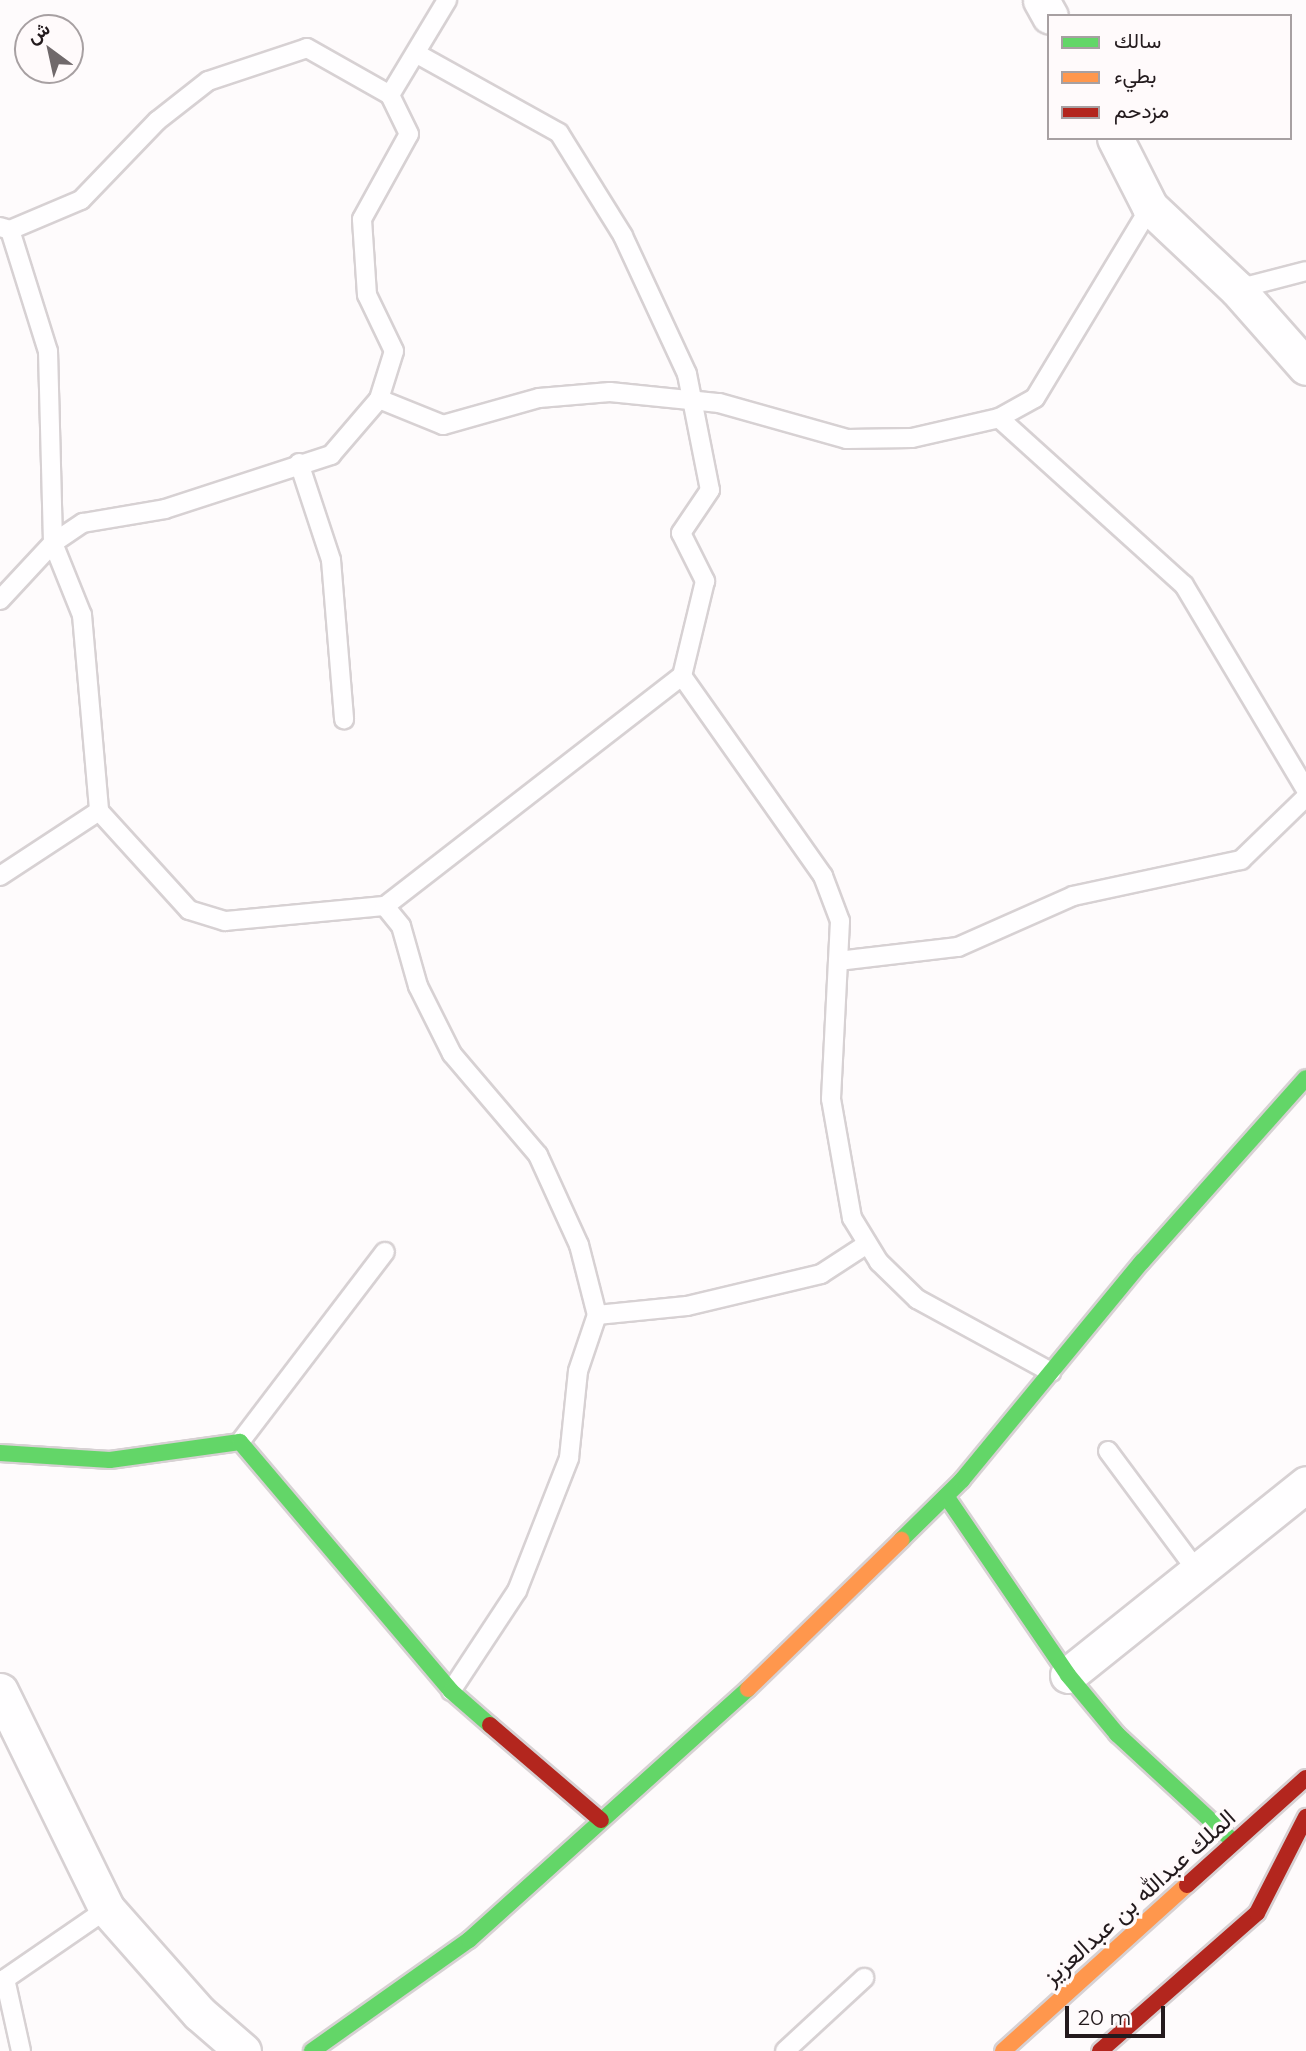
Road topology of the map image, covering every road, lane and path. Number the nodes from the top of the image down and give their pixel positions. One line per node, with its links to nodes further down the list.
1 (447, 0): 2 (lane)
2 (419, 55): 3 (lane); 11 (lane)
3 (390, 95): 6 (lane); 10 (lane)
4 (1116, 140): 5 (street)
5 (1150, 207): 8 (street); 12 (lane)
6 (5, 228): 14 (lane)
7 (1306, 271): 8 (lane)
8 (1237, 289): 9 (street)
9 (1306, 367)
10 (379, 399): 11 (lane); 13 (lane)
11 (694, 405): 12 (lane); 16 (lane)
12 (999, 418): 18 (lane)
13 (299, 463): 14 (lane); 17 (lane)
14 (53, 543): 15 (lane); 20 (lane)
15 (0, 600)
16 (682, 676): 22 (lane); 23 (lane)
17 (344, 719)
18 (1306, 790)
19 (1306, 797): 23 (lane)
20 (99, 811): 21 (lane); 22 (lane)
21 (0, 876)
22 (385, 906): 27 (lane)
23 (838, 961): 25 (lane)
24 (1306, 1078): 28 (street)
25 (867, 1244): 27 (lane); 28 (lane)
26 (385, 1252): 29 (lane)
27 (597, 1315): 37 (lane)
28 (1051, 1373): 33 (street)
29 (240, 1442): 31 (street); 37 (street)
30 (1108, 1451): 34 (lane)
31 (0, 1453)
32 (1306, 1484): 34 (street)
33 (946, 1496): 35 (street); 40 (street)
34 (1197, 1571): 35 (street)
35 (1068, 1675): 41 (street)
36 (0, 1691): 42 (street)
37 (451, 1691): 40 (street)
38 (1306, 1778): 41 (street, الملك عبدالله بن عبدالعزيز)
39 (1306, 1817): 49 (street)
40 (601, 1820): 46 (street)
41 (1233, 1841): 48 (street, الملك عبدالله بن عبدالعزيز)
42 (107, 1909): 44 (lane); 45 (street)
43 (864, 1978): 47 (lane)
44 (20, 2051)
45 (243, 2051)
46 (312, 2051)
47 (785, 2051)
48 (1003, 2051)
49 (1100, 2051)

